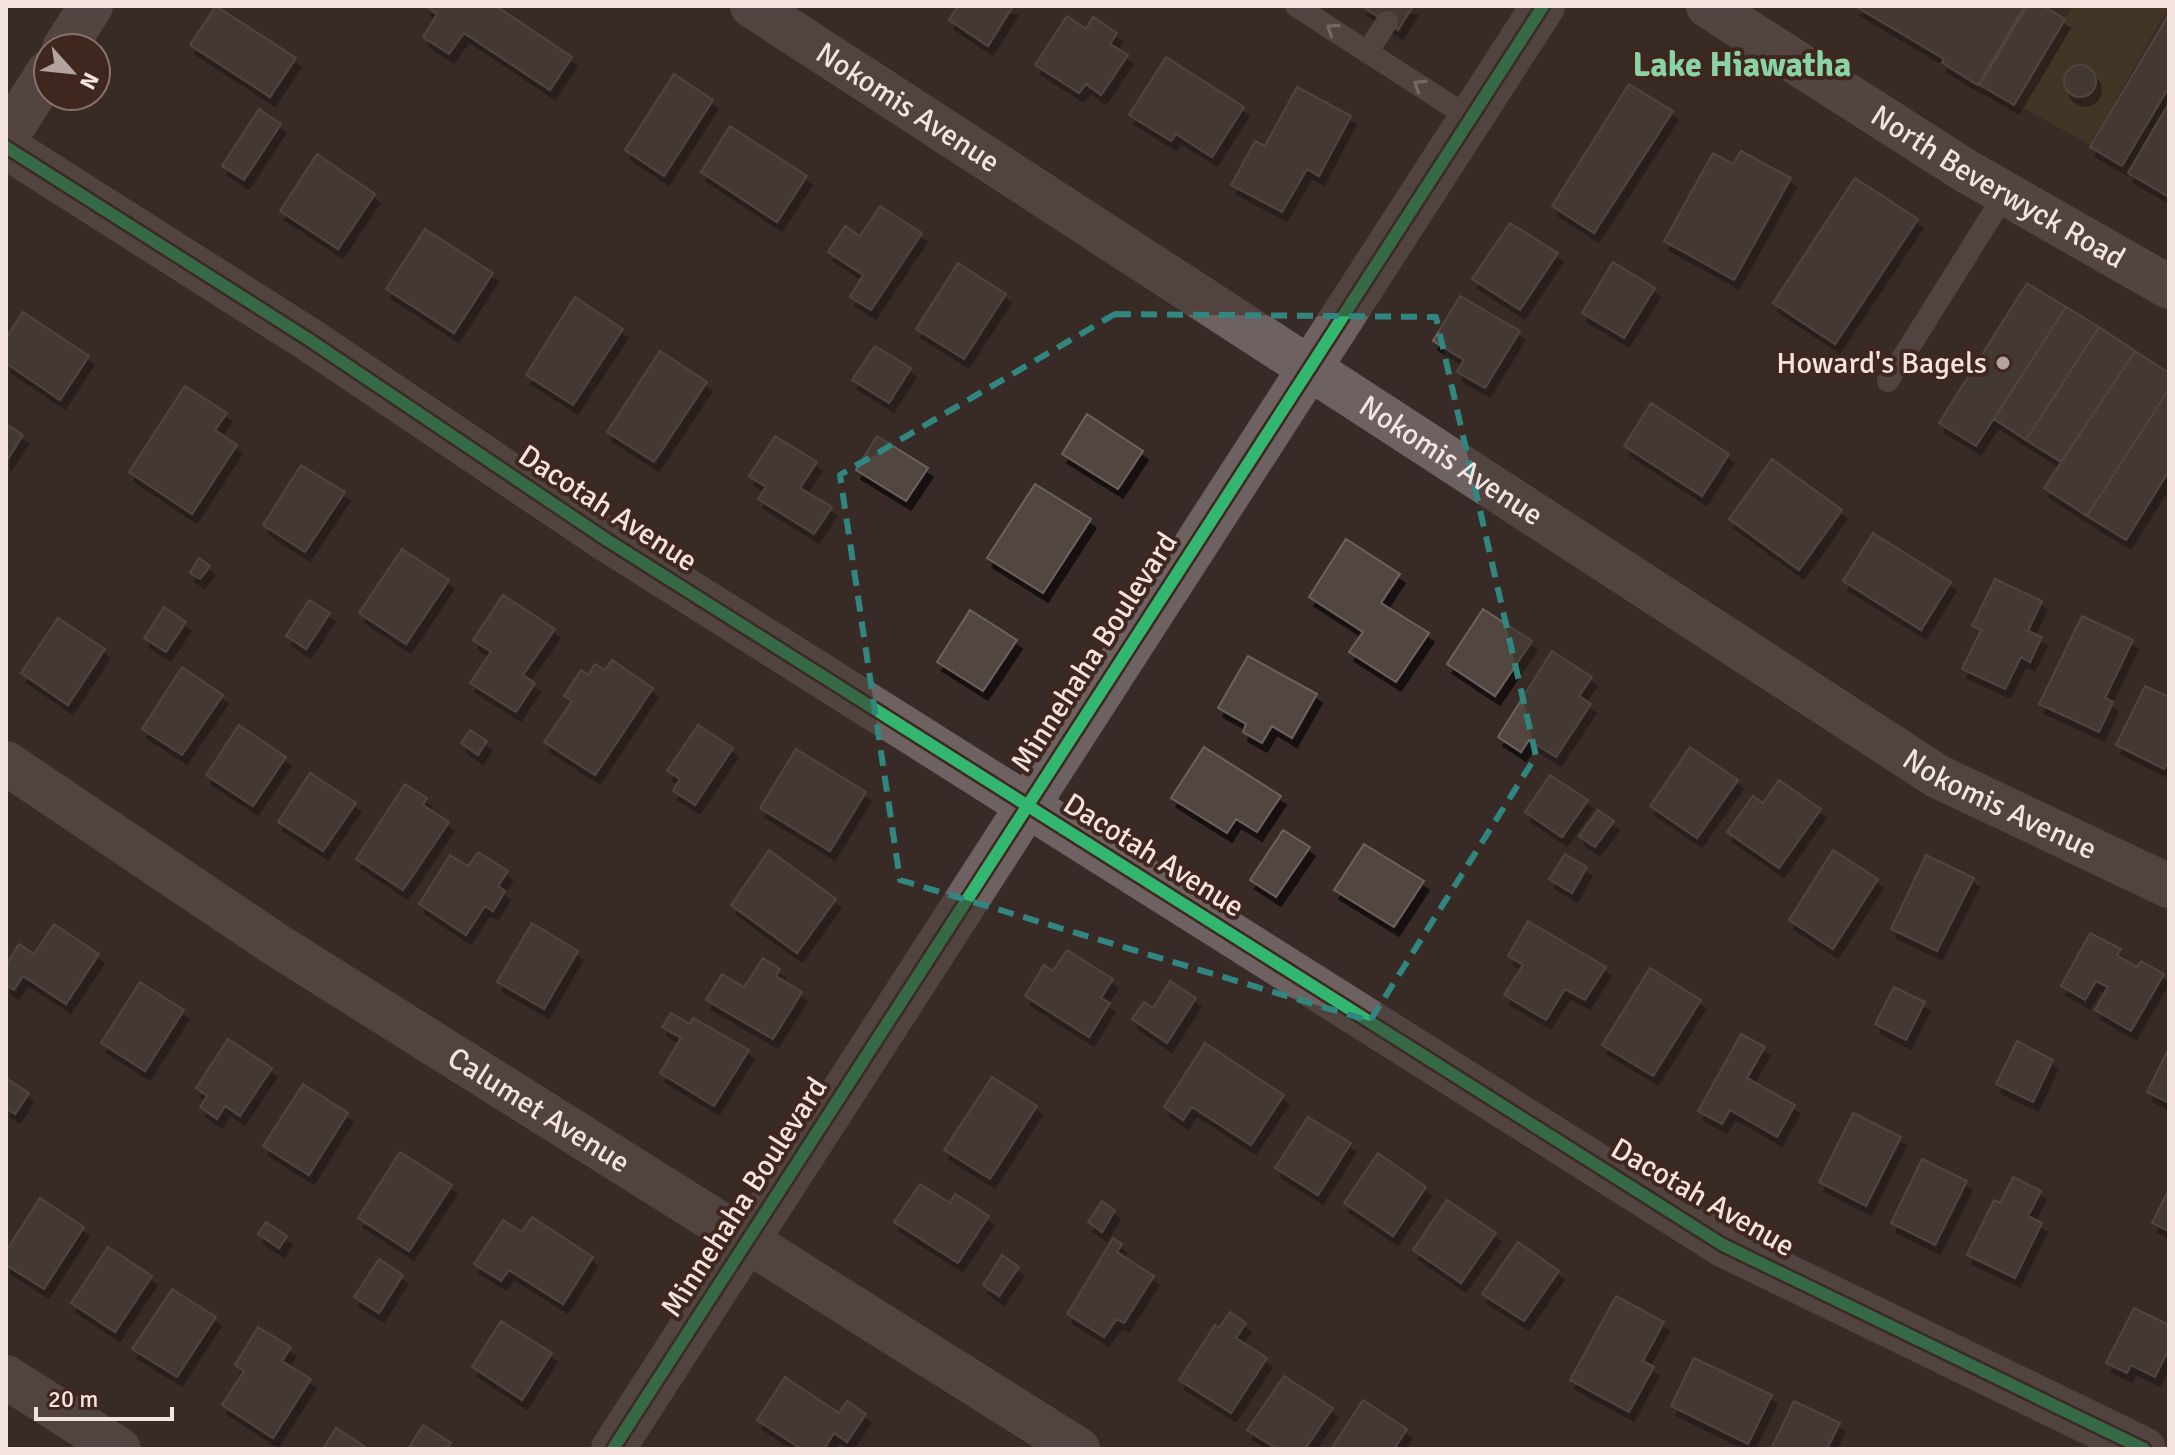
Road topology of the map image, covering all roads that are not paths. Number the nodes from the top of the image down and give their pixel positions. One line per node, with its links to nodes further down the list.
1 (91, 6): 7 (street)
2 (752, 6): 15 (street, Nokomis Avenue)
3 (1296, 6): 8 (lane, one-way to 3)
4 (1543, 6): 10 (street, Minnehaha Boulevard)
5 (1708, 6): 13 (street, North Beverwyck Road)
6 (1387, 22): 8 (lane)
7 (74, 32)
8 (1367, 52): 10 (lane, one-way to 8)
9 (32, 97): 11 (street)
10 (1470, 118): 15 (street, Minnehaha Boulevard)
11 (6, 138)
12 (6, 147): 18 (street, Dacotah Avenue)
13 (2005, 194): 14 (street, North Beverwyck Road); 16 (lane)
14 (2169, 287)
15 (1308, 369): 18 (street, Minnehaha Boulevard); 19 (street, Nokomis Avenue)
16 (1888, 381)
17 (6, 763): 20 (street, Calumet Avenue)
18 (1026, 805): 20 (street, Minnehaha Boulevard); 25 (street, Dacotah Avenue)
19 (2169, 886)
20 (746, 1243): 23 (street, Minnehaha Boulevard); 24 (street, Calumet Avenue)
21 (6, 1377): 22 (street)
22 (119, 1449)
23 (613, 1449)
24 (1078, 1449)
25 (2144, 1449)

